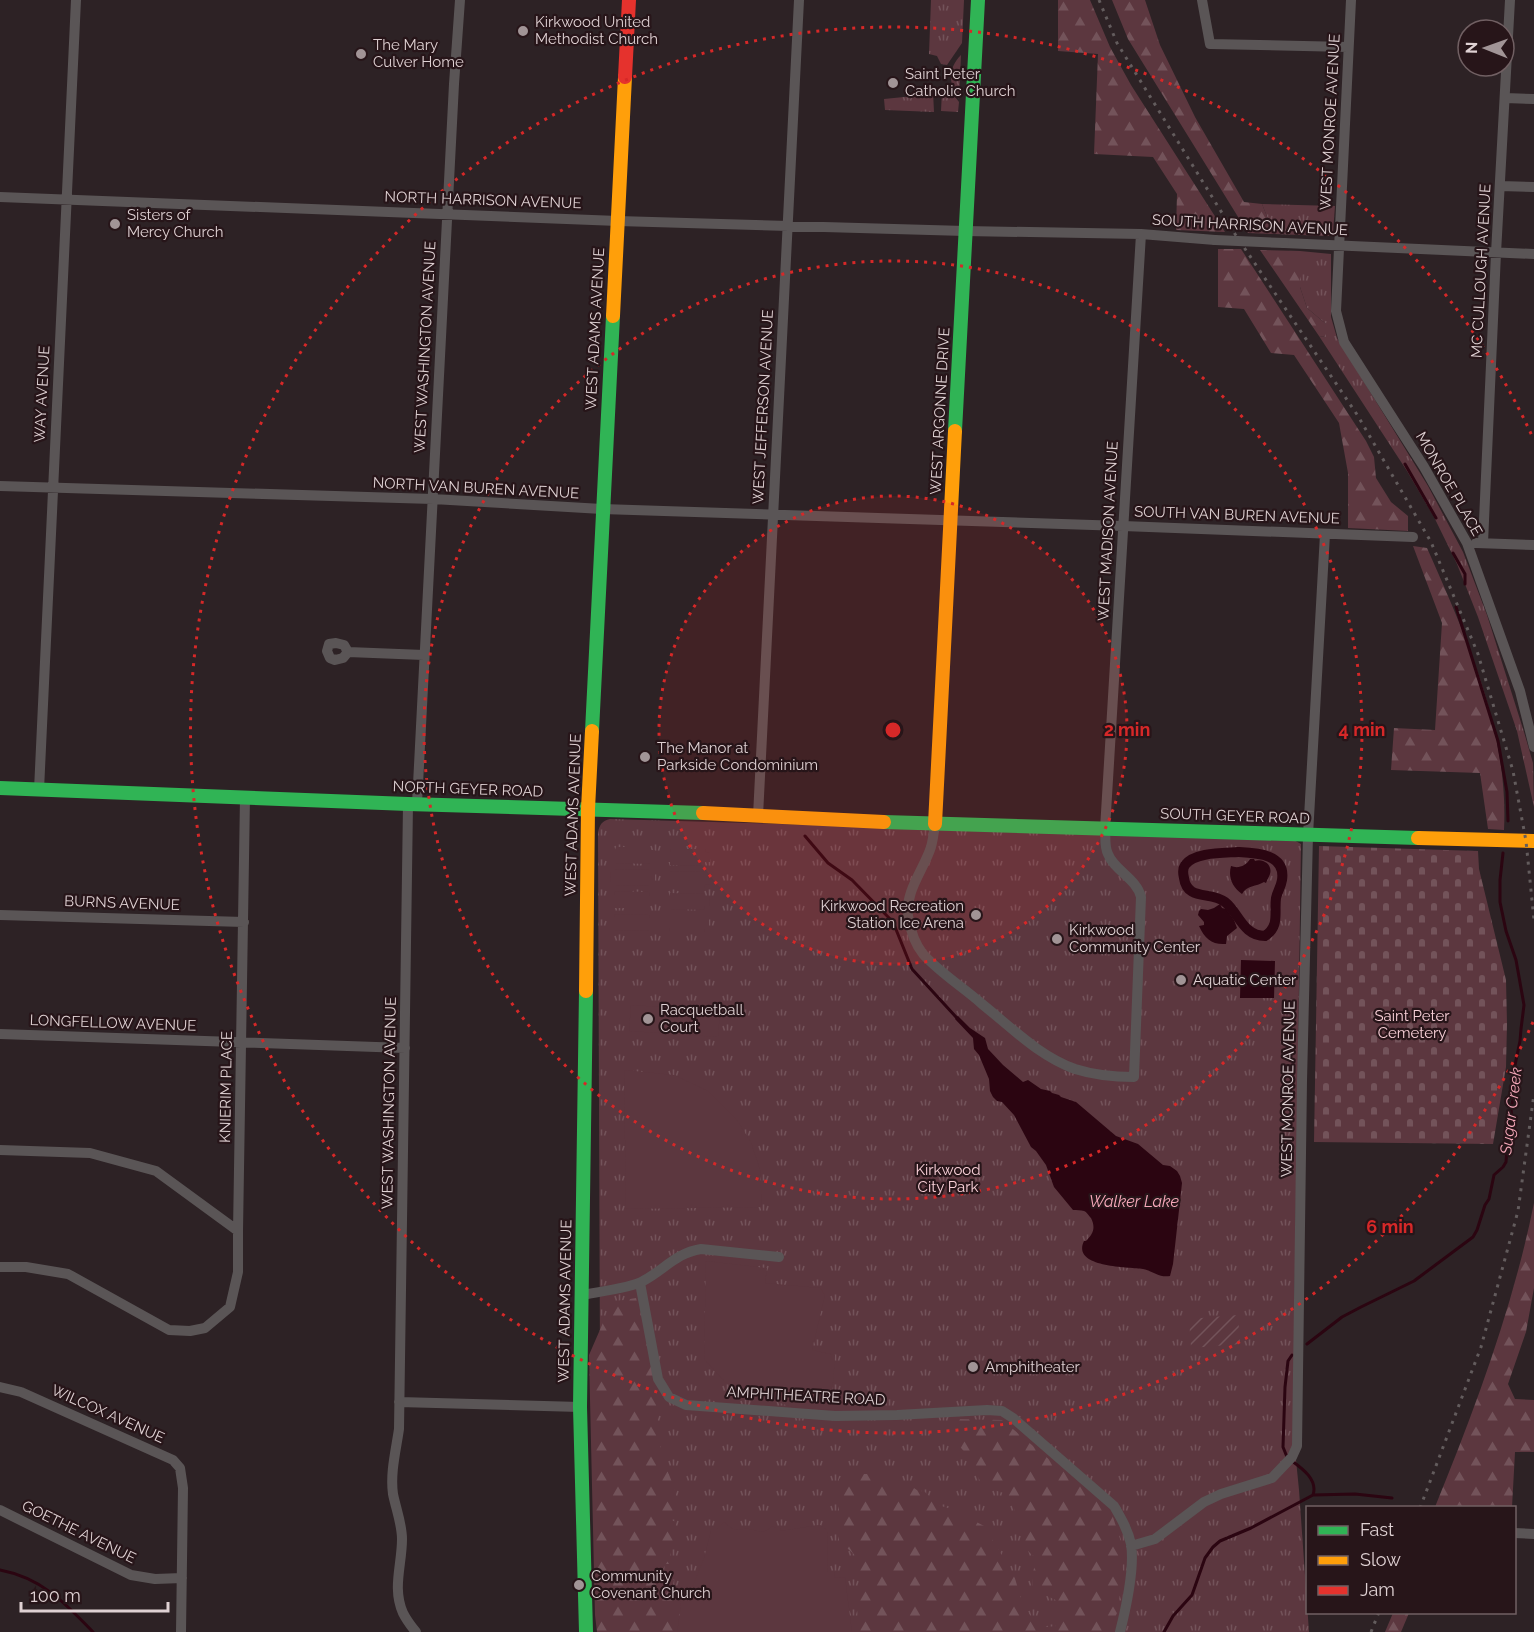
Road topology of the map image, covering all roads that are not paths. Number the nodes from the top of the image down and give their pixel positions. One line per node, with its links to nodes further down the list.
1 (76, 0): 15 (street, WAY AVENUE)
2 (460, 0): 16 (street, WEST WASHINGTON AVENUE)
3 (629, 0): 17 (street, WEST ADAMS AVENUE)
4 (799, 0): 18 (street, WEST JEFFERSON AVENUE)
5 (978, 0): 19 (street, WEST ARGONNE DRIVE)
6 (1202, 0): 9 (street)
7 (1351, 0): 9 (street, WEST MONROE AVENUE)
8 (1510, 0): 10 (street, MC CULLOUGH AVENUE)
9 (1348, 47): 21 (street, WEST MONROE AVENUE)
10 (1505, 98): 11 (street); 12 (street, MC CULLOUGH AVENUE)
11 (1534, 99)
12 (1500, 186): 13 (street); 22 (street, MC CULLOUGH AVENUE)
13 (1534, 187)
14 (0, 197): 15 (street, NORTH HARRISON AVENUE)
15 (66, 199): 16 (street, NORTH HARRISON AVENUE); 25 (street, WAY AVENUE)
16 (447, 214): 17 (street, NORTH HARRISON AVENUE); 26 (street, WEST WASHINGTON AVENUE)
17 (618, 221): 18 (street, NORTH HARRISON AVENUE); 27 (street, WEST ADAMS AVENUE)
18 (788, 225): 19 (street, NORTH HARRISON AVENUE); 28 (street, WEST JEFFERSON AVENUE)
19 (965, 231): 20 (street, SOUTH HARRISON AVENUE); 29 (street, WEST ARGONNE DRIVE)
20 (1141, 234): 21 (street, SOUTH HARRISON AVENUE, bridge); 30 (street, WEST MADISON AVENUE)
21 (1340, 245): 22 (street, SOUTH HARRISON AVENUE); 33 (street, MONROE PLACE)
22 (1496, 253): 23 (street, SOUTH HARRISON AVENUE); 34 (street, MC CULLOUGH AVENUE)
23 (1534, 254)
24 (0, 486): 25 (street, NORTH VAN BUREN AVENUE)
25 (52, 488): 26 (street, NORTH VAN BUREN AVENUE); 40 (street, WAY AVENUE)
26 (433, 499): 27 (street, NORTH VAN BUREN AVENUE); 37 (street, WEST WASHINGTON AVENUE)
27 (602, 509): 28 (street, NORTH VAN BUREN AVENUE); 43 (street, WEST ADAMS AVENUE)
28 (773, 515): 29 (street, NORTH VAN BUREN AVENUE); 44 (street, WEST JEFFERSON AVENUE)
29 (951, 520): 30 (street, SOUTH VAN BUREN AVENUE); 45 (street, WEST ARGONNE DRIVE)
30 (1123, 526): 31 (street, SOUTH VAN BUREN AVENUE); 46 (street, WEST MADISON AVENUE)
31 (1325, 534): 32 (street, SOUTH VAN BUREN AVENUE); 47 (street, WEST MONROE AVENUE)
32 (1413, 537)
33 (1467, 543): 34 (street); 38 (street, MONROE PLACE)
34 (1483, 543): 35 (street)
35 (1534, 544)
36 (348, 651): 37 (street)
37 (424, 655): 42 (street, WEST WASHINGTON AVENUE)
38 (1534, 747)
39 (0, 788): 40 (street, NORTH GEYER ROAD)
40 (39, 790): 41 (street, NORTH GEYER ROAD)
41 (245, 797): 42 (street, NORTH GEYER ROAD); 50 (street, KNIERIM PLACE)
42 (412, 804): 43 (street, NORTH GEYER ROAD); 53 (street, WEST WASHINGTON AVENUE)
43 (588, 809): 44 (street, NORTH GEYER ROAD); 59 (street, WEST ADAMS AVENUE)
44 (758, 816): 45 (street, NORTH GEYER ROAD)
45 (936, 825): 46 (street, SOUTH GEYER ROAD); 46 (street, WEST MADISON AVENUE)
46 (1106, 829): 47 (street, SOUTH GEYER ROAD)
47 (1308, 835): 48 (street, SOUTH GEYER ROAD); 66 (street, WEST MONROE AVENUE)
48 (1534, 841)
49 (0, 915): 50 (street, BURNS AVENUE)
50 (244, 922): 52 (street, KNIERIM PLACE)
51 (0, 1034): 52 (street, LONGFELLOW AVENUE)
52 (242, 1042): 53 (street, LONGFELLOW AVENUE); 55 (street, KNIERIM PLACE)
53 (405, 1048): 61 (street, WEST WASHINGTON AVENUE)
54 (0, 1150): 55 (street)
55 (238, 1232): 57 (street, KNIERIM PLACE)
56 (779, 1257): 58 (street)
57 (0, 1267)
58 (640, 1283): 59 (street); 66 (street, AMPHITHEATRE ROAD)
59 (582, 1295): 62 (street, WEST ADAMS AVENUE)
60 (0, 1386): 67 (street, WILCOX AVENUE)
61 (399, 1402): 62 (street); 70 (street, WEST WASHINGTON AVENUE)
62 (580, 1407): 68 (street, WEST ADAMS AVENUE)
63 (0, 1510): 67 (street, GOETHE AVENUE)
64 (1516, 1533): 65 (street)
65 (1534, 1534)
66 (1131, 1546): 71 (street)
67 (182, 1578): 69 (street, WILCOX AVENUE)
68 (585, 1630)
69 (181, 1632)
70 (416, 1632)
71 (1120, 1632)

